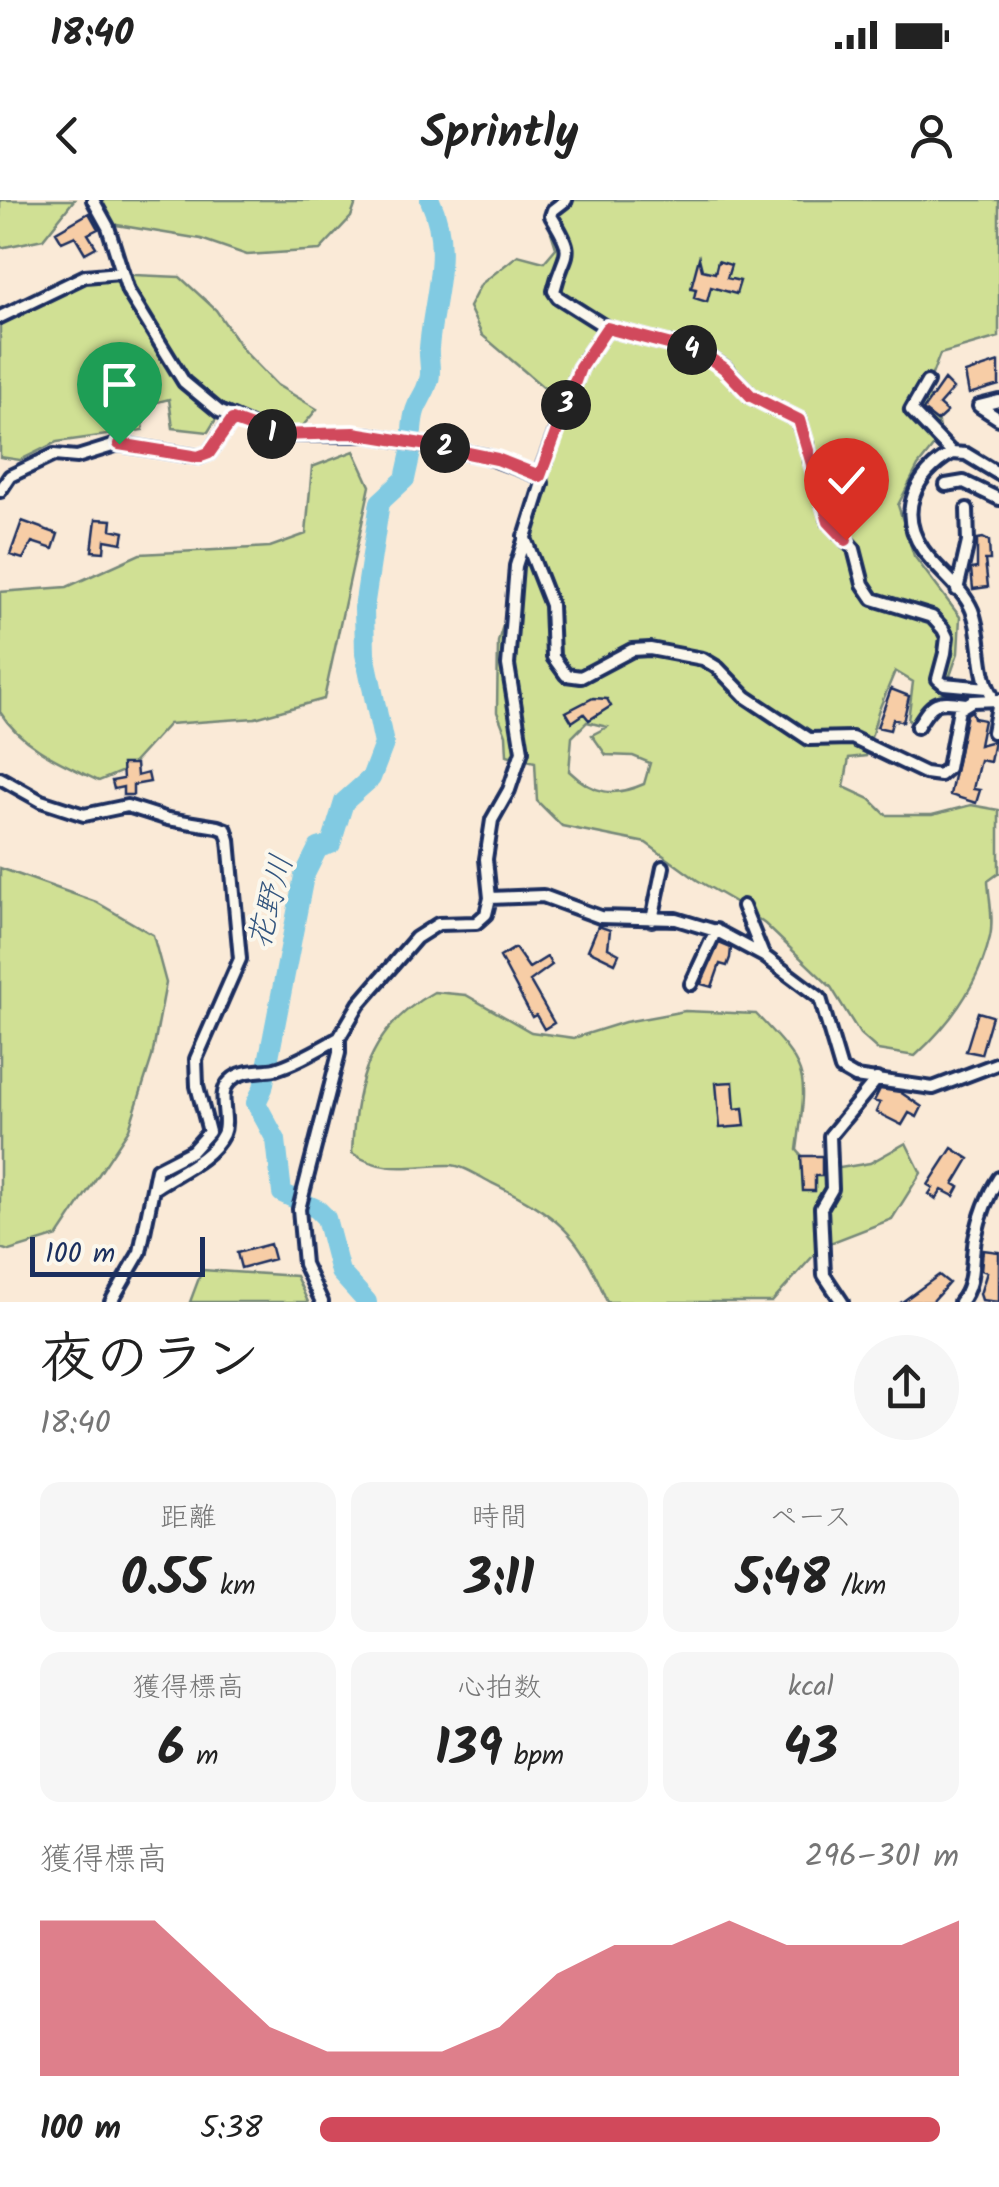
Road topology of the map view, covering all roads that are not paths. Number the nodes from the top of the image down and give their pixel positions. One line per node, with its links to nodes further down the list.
1 (93, 200): 3 (street)
2 (566, 200): 5 (street)
3 (120, 273): 4 (street); 9 (street)
4 (0, 317)
5 (607, 328): 12 (street); 19 (street)
6 (927, 382): 10 (street)
7 (999, 401): 8 (street)
8 (999, 419)
9 (232, 420): 12 (street); 14 (street)
10 (952, 453): 11 (street); 18 (street)
11 (999, 474)
12 (540, 476): 17 (street)
13 (946, 485): 15 (street)
14 (0, 491)
15 (999, 499)
16 (966, 509): 18 (street)
17 (524, 535): 20 (street); 25 (street)
18 (957, 590): 19 (street)
19 (995, 697): 20 (street); 22 (street)
20 (966, 704): 21 (street)
21 (918, 727)
22 (993, 732)
23 (0, 778): 35 (street)
24 (663, 867): 27 (street)
25 (490, 898): 27 (street); 31 (street)
26 (743, 906): 29 (street)
27 (652, 920): 28 (street)
28 (716, 930): 29 (street); 30 (street)
29 (764, 956): 33 (street)
30 (691, 984)
31 (339, 1038): 35 (street); 37 (street)
32 (999, 1063): 33 (street)
33 (877, 1079): 38 (street)
34 (999, 1178): 39 (street)
35 (156, 1187): 36 (street)
36 (111, 1302)
37 (322, 1302)
38 (842, 1302)
39 (960, 1302)

